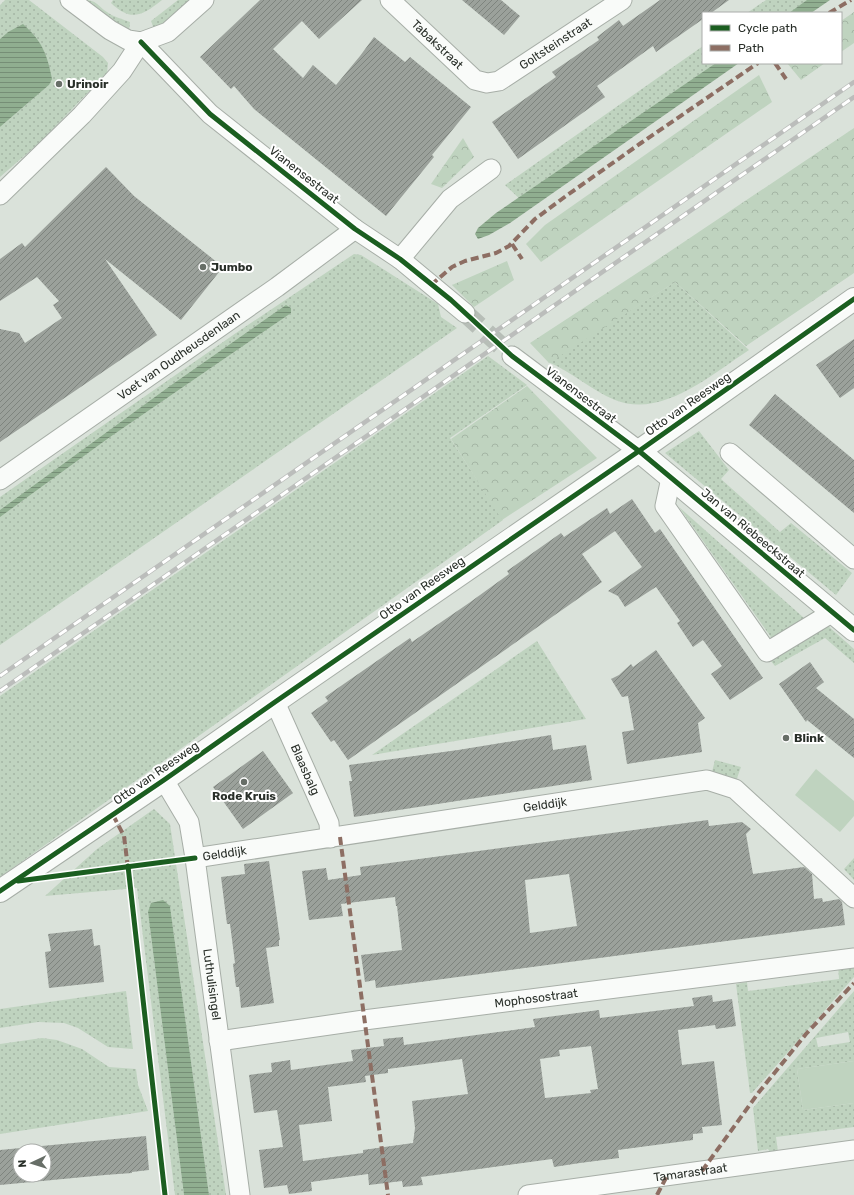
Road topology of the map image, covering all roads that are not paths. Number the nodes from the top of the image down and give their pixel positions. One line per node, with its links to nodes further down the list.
1 (70, 0): 5 (street)
2 (204, 0): 5 (street)
3 (390, 0): 6 (street, Tabakstraat)
4 (622, 0): 6 (street, Goltsteinstraat)
5 (141, 42): 8 (street); 9 (street, Vianensestraat)
6 (487, 83)
7 (492, 169): 10 (street)
8 (0, 195)
9 (355, 229): 10 (street, Vianensestraat); 17 (street, Voet van Oudheusdenlaan)
10 (400, 259): 12 (street, Vianensestraat)
11 (854, 299): 14 (street, Otto van Reesweg)
12 (465, 313)
13 (512, 356): 14 (street, Vianensestraat)
14 (639, 451): 16 (street, Jan van Riebeeckstraat); 21 (street, Otto van Reesweg)
15 (730, 453): 18 (street)
16 (671, 478): 19 (street, Jan van Riebeeckstraat); 19 (street)
17 (0, 480)
18 (854, 558)
19 (833, 612): 20 (street, Jan van Riebeeckstraat)
20 (854, 630)
21 (275, 702): 22 (street, Otto van Reesweg); 23 (street, Blaasbalg)
22 (164, 780): 24 (street, Luthulisingel); 25 (street, Otto van Reesweg)
23 (330, 838): 24 (street, Gelddijk); 26 (street, Gelddijk)
24 (195, 858): 28 (street, Luthulisingel)
25 (0, 891)
26 (854, 898)
27 (854, 958): 28 (street, Mophosostraat)
28 (219, 1041): 30 (street, Luthulisingel)
29 (854, 1150): 31 (street, Tamarastraat)
30 (240, 1195)
31 (528, 1195)

